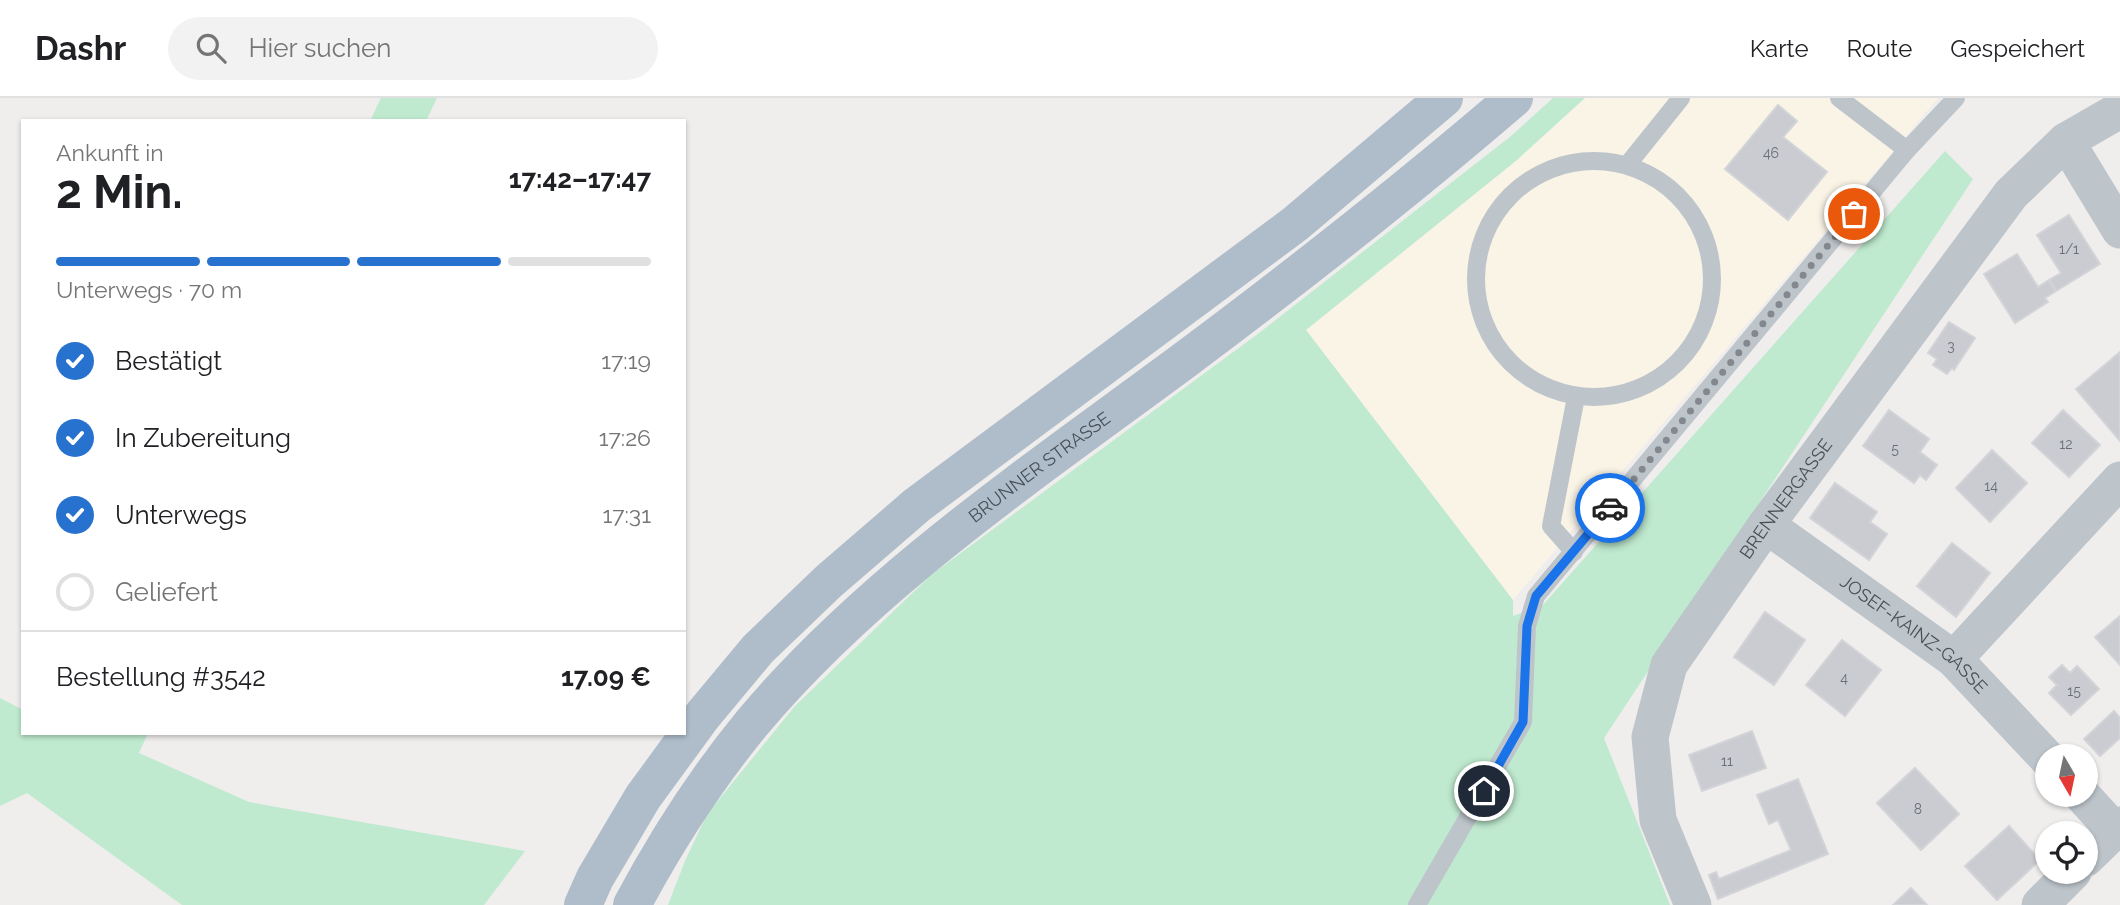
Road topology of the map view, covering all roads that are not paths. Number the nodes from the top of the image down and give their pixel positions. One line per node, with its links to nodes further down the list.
1 (1444, 98): 21 (main road)
2 (1514, 98): 22 (main road, BRUNNER STRASSE)
3 (1681, 98): 9 (lane)
4 (1839, 98): 8 (lane)
5 (1956, 98): 8 (lane)
6 (2120, 110): 7 (street, BRENNERGASSE)
7 (2066, 141): 10 (street); 13 (street, BRENNERGASSE)
8 (1907, 150): 14 (lane)
9 (1628, 164): 11 (lane); 11 (lane)
10 (2120, 230)
11 (1576, 397): 14 (lane)
12 (2120, 480): 15 (street)
13 (1766, 525): 15 (street, JOSEF-KAINZ-GASSE); 24 (street, BRENNERGASSE)
14 (1574, 552): 23 (lane)
15 (1954, 659): 16 (street, JOSEF-KAINZ-GASSE)
16 (2035, 745)
17 (2095, 807): 18 (street)
18 (2117, 828): 19 (street)
19 (2098, 846)
20 (2061, 884): 25 (street)
21 (583, 905)
22 (632, 905)
23 (1417, 905)
24 (1693, 905)
25 (2040, 905)

